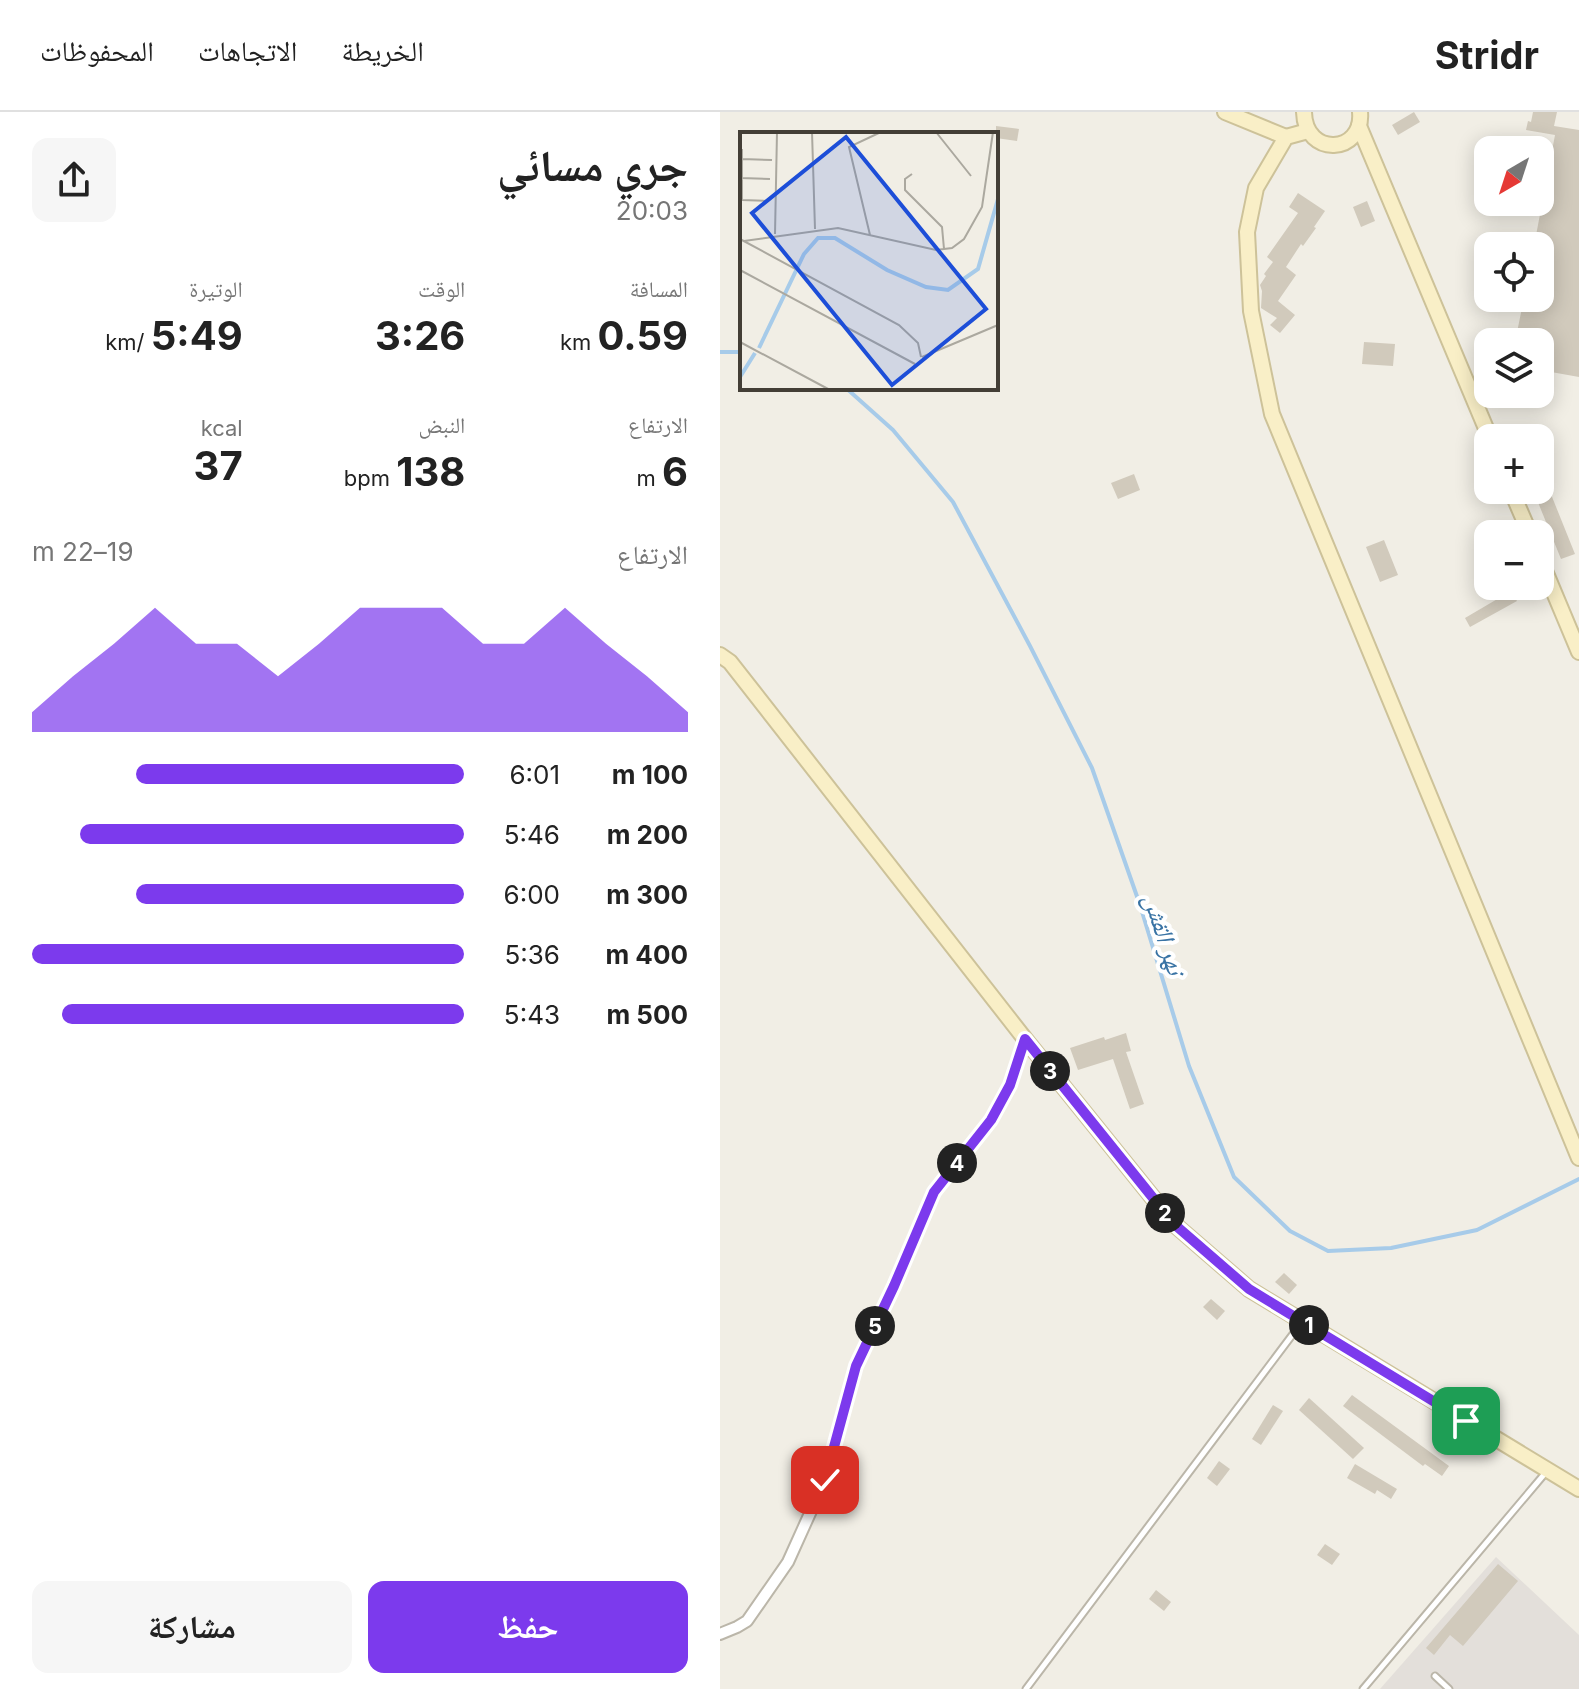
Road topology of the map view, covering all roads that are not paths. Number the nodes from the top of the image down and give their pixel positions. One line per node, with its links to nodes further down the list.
1 (1225, 112): 5 (street)
2 (1304, 112): 4 (street)
3 (1360, 119): 4 (street); 6 (street)
4 (1308, 131): 5 (street)
5 (1286, 137): 11 (street)
6 (1484, 424)
7 (1554, 592): 8 (street)
8 (1579, 652)
9 (720, 655): 10 (street)
10 (1025, 1039): 12 (street); 15 (street)
11 (1579, 1158)
12 (1303, 1321): 13 (street); 17 (lane)
13 (1547, 1470): 14 (street); 18 (lane)
14 (1579, 1489)
15 (720, 1634)
16 (1435, 1676): 19 (lane)
17 (1026, 1689)
18 (1363, 1689)
19 (1449, 1689)

